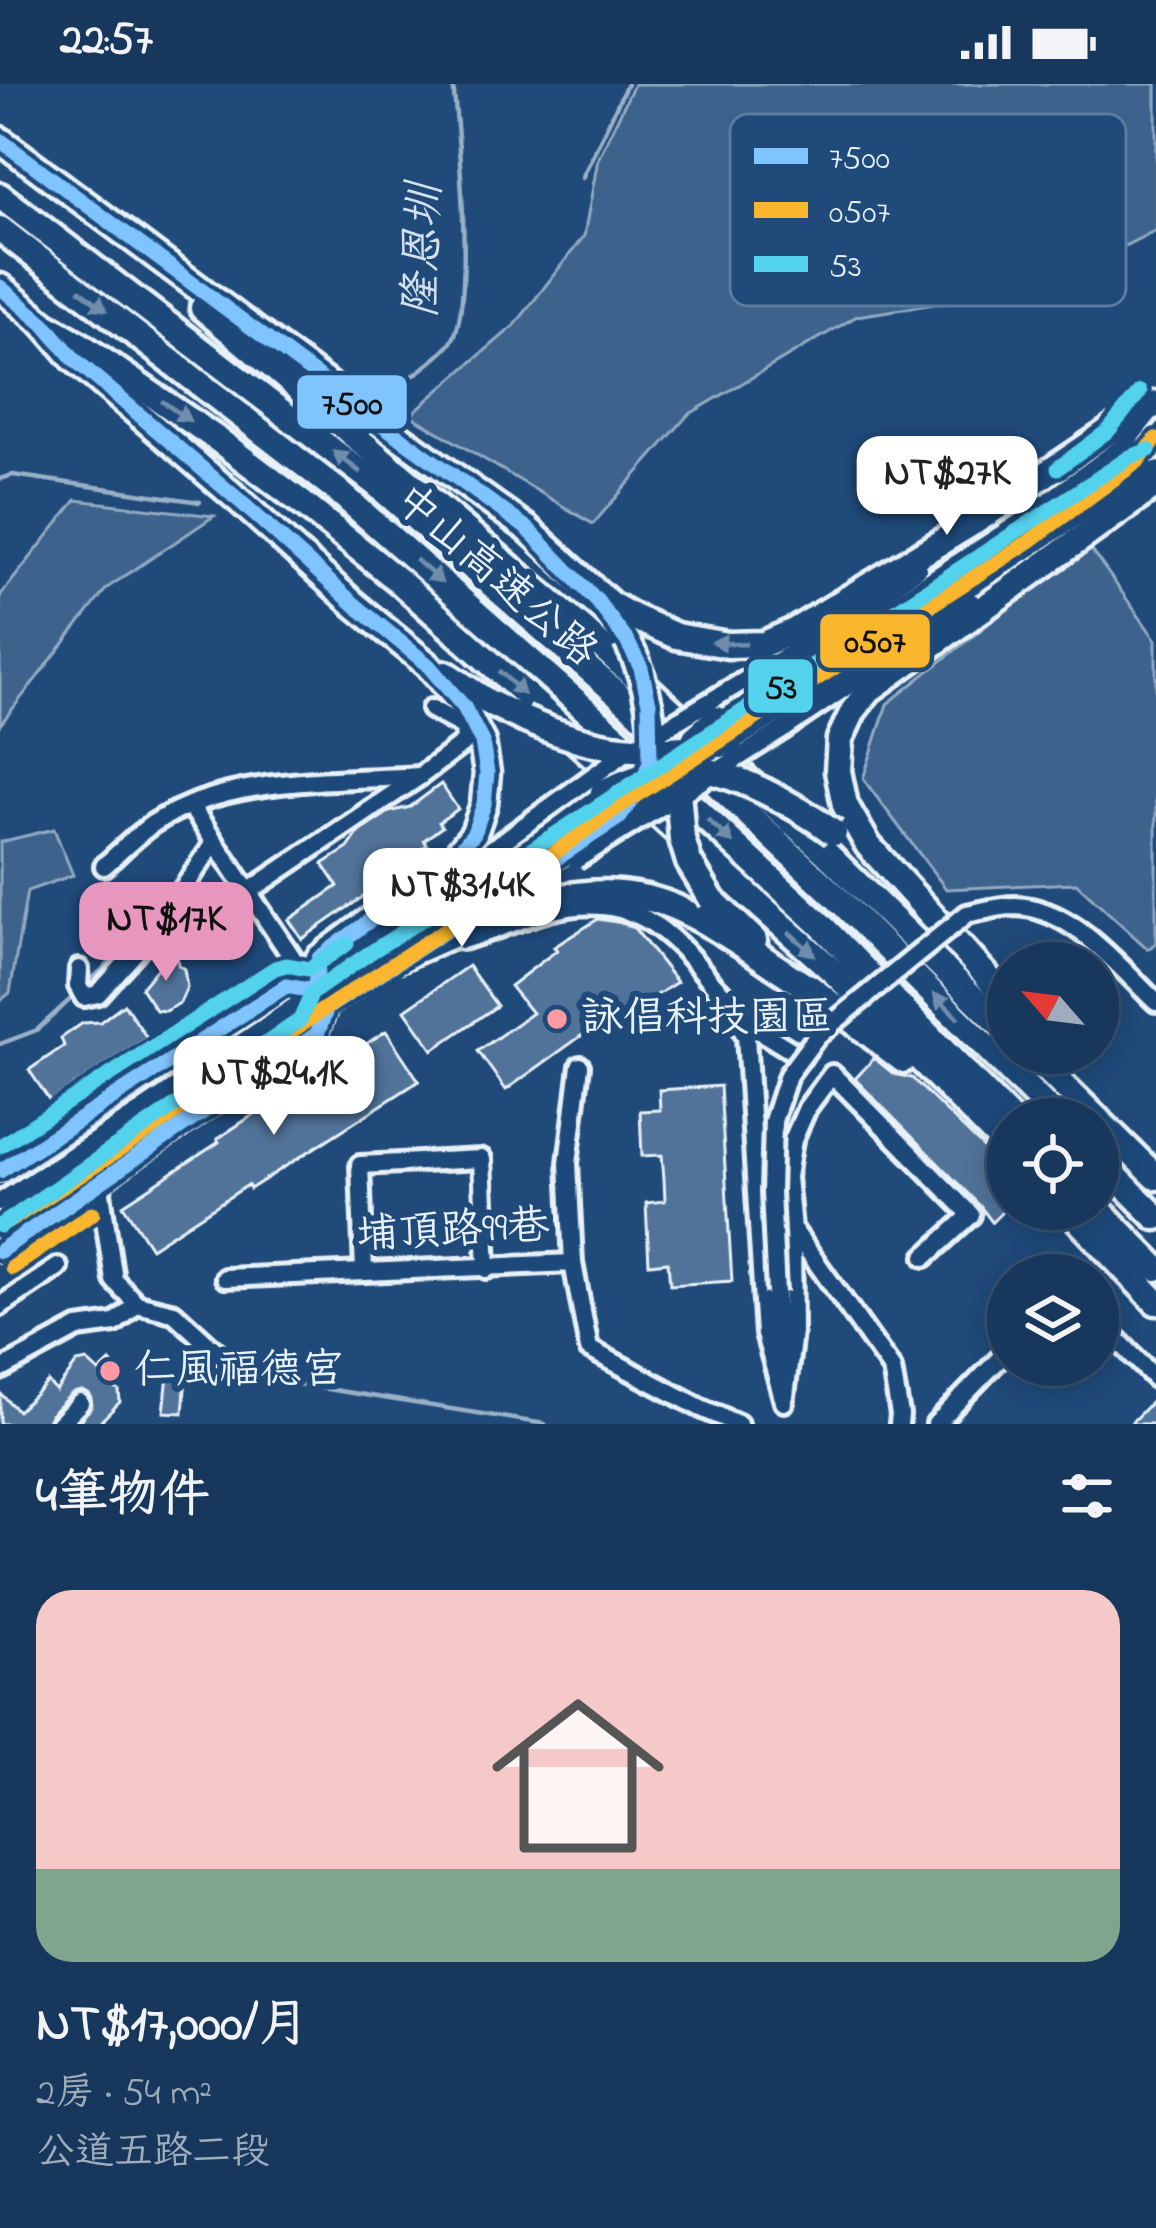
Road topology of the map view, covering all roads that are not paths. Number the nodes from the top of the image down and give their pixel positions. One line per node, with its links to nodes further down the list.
1 (0, 140): 3 (highway)
2 (0, 196): 44 (highway, 中山高速公路, one-way to 2)
3 (110, 221): 11 (highway); 38 (highway)
4 (0, 229): 43 (highway, 中山高速公路, one-way to 43)
5 (0, 287): 6 (highway)
6 (44, 324): 13 (highway); 47 (highway, one-way to 47)
7 (1156, 405): 10 (street); 11 (highway, one-way to 11); 14 (street)
8 (1156, 445): 10 (street); 12 (street)
9 (1154, 485): 12 (street); 17 (street); 27 (highway)
10 (1019, 523): 14 (street)
11 (529, 529): 19 (highway, bridge)
12 (1032, 548): 17 (street)
13 (428, 665): 19 (highway, bridge); 36 (highway)
14 (752, 685): 16 (street); 19 (street, bridge)
15 (430, 710): 20 (street)
16 (716, 719): 19 (highway, bridge)
17 (779, 723): 18 (street, bridge); 19 (street, bridge)
18 (730, 743): 19 (highway, bridge)
19 (669, 763): 21 (highway, bridge); 23 (highway, bridge); 25 (street, bridge); 27 (highway, bridge); 35 (highway, bridge); 36 (street, bridge)
20 (420, 776): 22 (street); 28 (street)
21 (603, 792): 36 (street, bridge)
22 (190, 805): 24 (street); 26 (street)
23 (620, 817): 25 (street)
24 (215, 842): 28 (street); 29 (street)
25 (573, 856): 31 (street)
26 (104, 866)
27 (902, 886): 32 (highway)
28 (248, 892): 36 (street)
29 (152, 934): 30 (street); 33 (street)
30 (118, 936)
31 (399, 958): 34 (street); 35 (highway); 36 (street)
32 (987, 977)
33 (80, 984)
34 (714, 985): 39 (street); 76 (street)
35 (818, 994): 48 (highway)
36 (321, 999): 50 (street); 53 (street); 54 (street); 57 (street)
37 (1156, 1002): 39 (street, bridge)
38 (987, 1011)
39 (802, 1057): 76 (street, bridge)
40 (580, 1066): 62 (street)
41 (1052, 1074): 45 (highway)
42 (1064, 1074): 46 (highway)
43 (990, 1098)
44 (1037, 1098)
45 (1077, 1098)
46 (1083, 1098)
47 (987, 1129)
48 (987, 1132)
49 (1119, 1140): 51 (highway)
50 (0, 1171)
51 (1156, 1178)
52 (1119, 1180): 55 (highway)
53 (102, 1181): 60 (street); 69 (street)
54 (0, 1202)
55 (1156, 1217)
56 (792, 1228): 61 (street); 76 (street); 81 (street)
57 (0, 1229)
58 (1088, 1230): 68 (highway)
59 (1119, 1230): 65 (highway)
60 (0, 1251)
61 (925, 1257)
62 (573, 1263): 64 (street, 埔頂路99巷); 79 (street, 埔頂路99巷)
63 (58, 1267): 70 (street)
64 (487, 1268): 66 (street, 埔頂路99巷); 66 (street)
65 (1156, 1268)
66 (364, 1272): 67 (street, 埔頂路99巷)
67 (225, 1278)
68 (1156, 1302)
69 (137, 1304): 72 (street); 73 (street)
70 (0, 1306)
71 (1119, 1342): 75 (street)
72 (0, 1370)
73 (252, 1372)
74 (987, 1372): 82 (street)
75 (1156, 1379)
76 (784, 1402): 80 (street)
77 (80, 1403): 78 (street)
78 (59, 1424)
79 (738, 1424)
80 (786, 1424)
81 (898, 1424)
82 (936, 1424)

